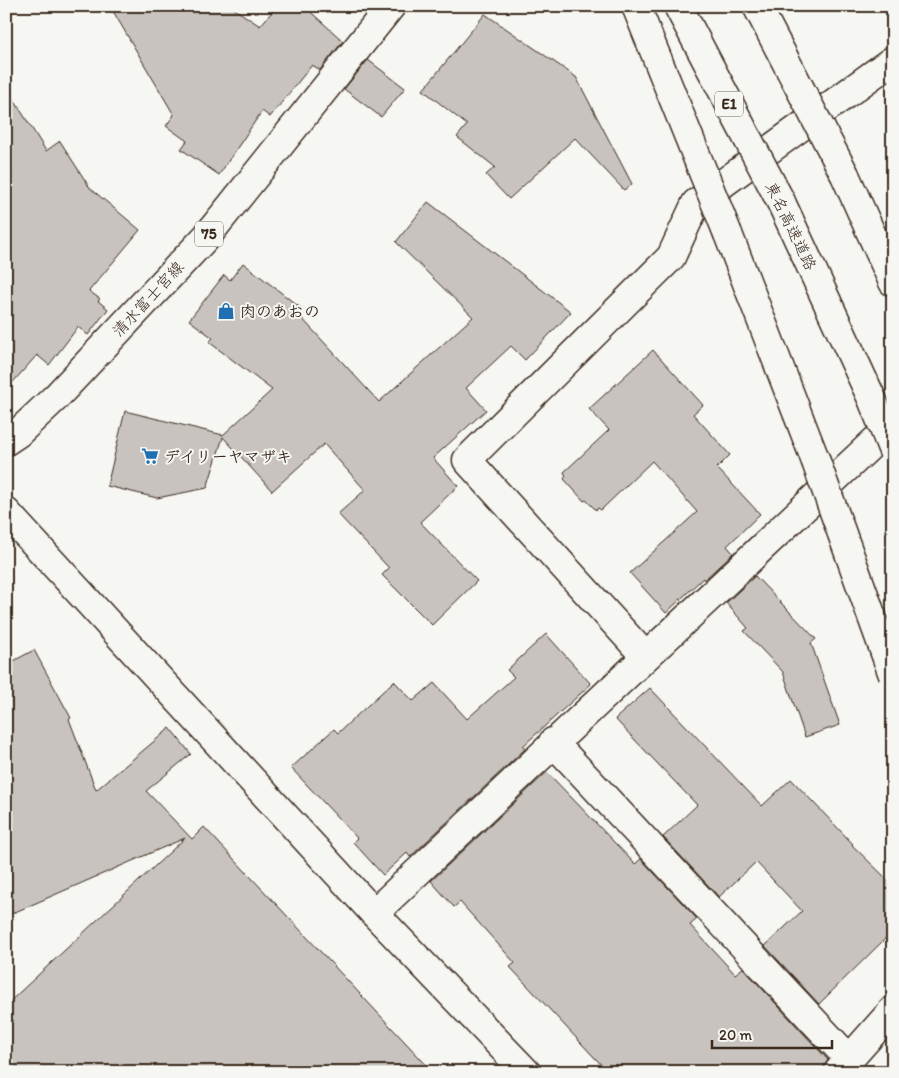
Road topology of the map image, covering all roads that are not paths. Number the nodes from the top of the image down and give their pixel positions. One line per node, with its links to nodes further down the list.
1 (391, 6): 10 (main road, 清水富士宮線 / 75)
2 (636, 6): 14 (main road, bridge)
3 (678, 6): 11 (main road, 東名高速道路 / E1, bridge)
4 (757, 6): 6 (main road, bridge)
5 (893, 60): 13 (main road)
6 (845, 175): 7 (main road); 8 (main road)
7 (893, 257)
8 (893, 282)
9 (893, 424): 13 (main road)
10 (6, 441)
11 (893, 451)
12 (6, 512): 16 (main road)
13 (645, 656): 15 (main road)
14 (893, 675)
15 (553, 742): 16 (main road); 18 (main road)
16 (374, 913): 19 (main road)
17 (893, 1010): 18 (main road)
18 (843, 1065)
19 (526, 1072)

